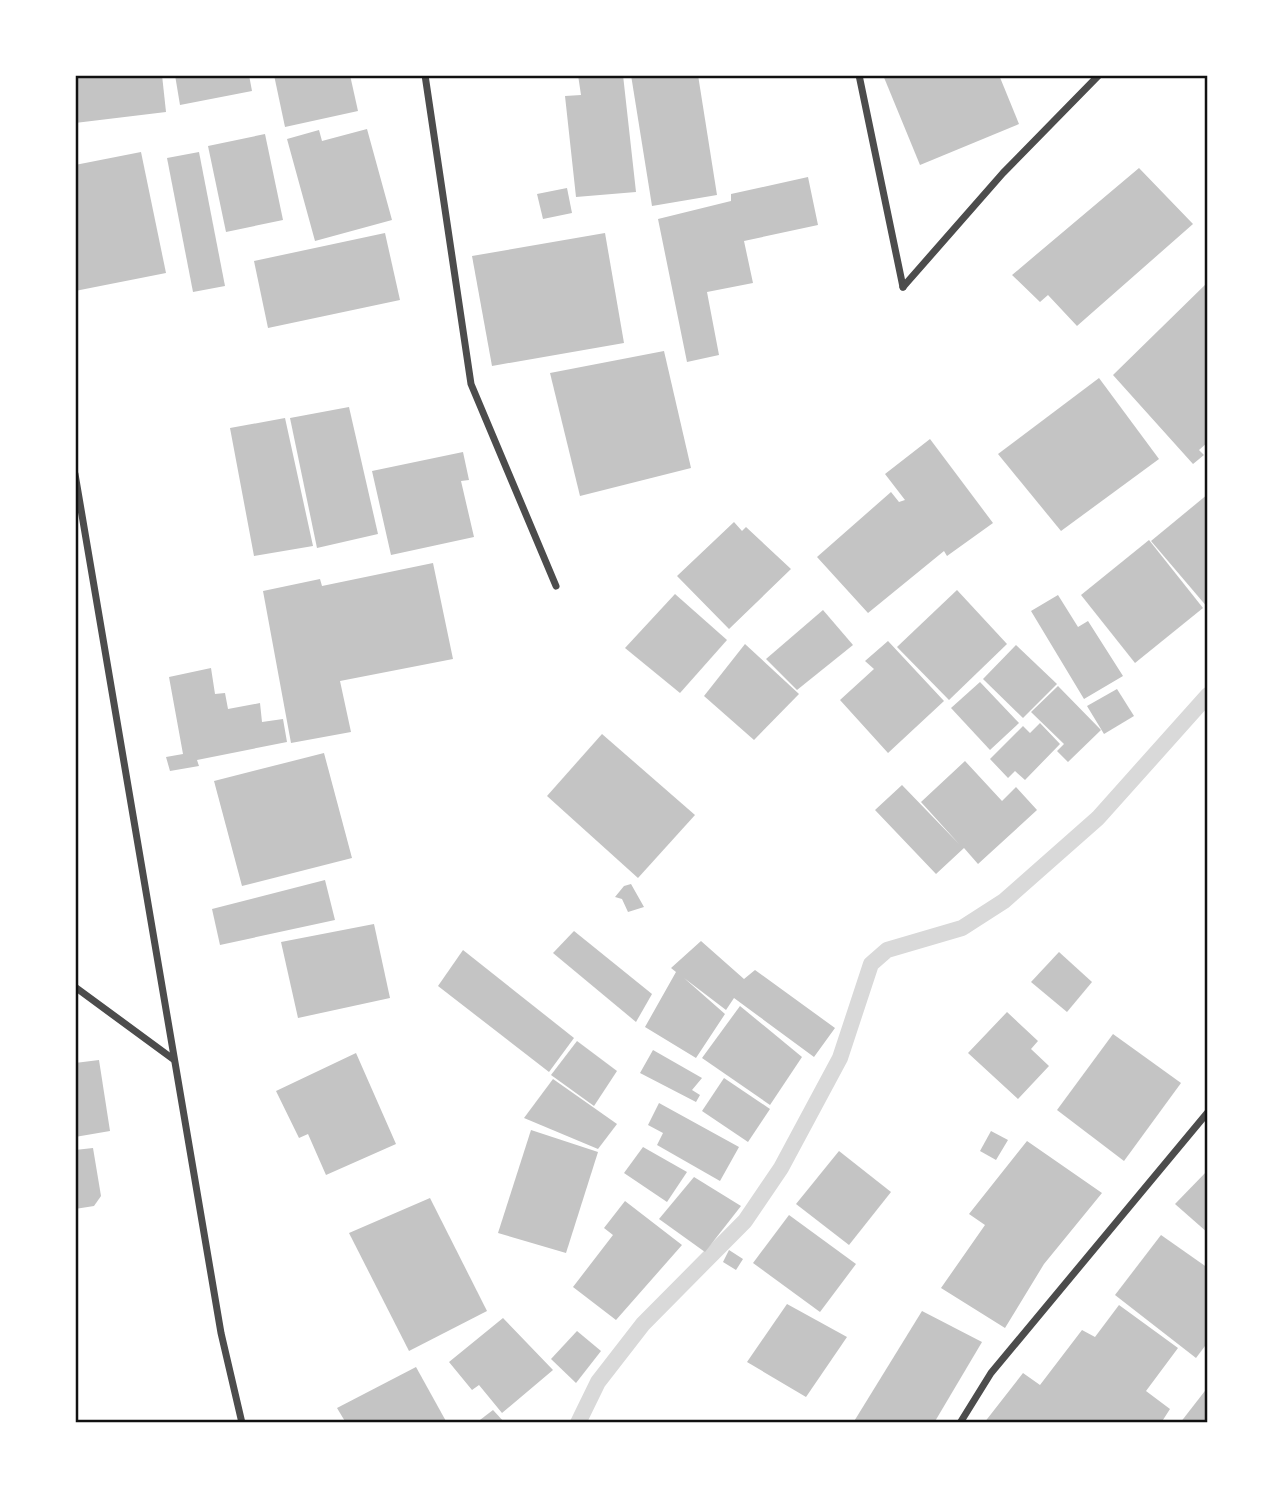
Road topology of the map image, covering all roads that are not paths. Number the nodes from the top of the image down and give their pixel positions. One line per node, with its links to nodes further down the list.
1 (425, 75): 5 (street)
2 (859, 75): 3 (street)
3 (1099, 75)
4 (75, 474): 7 (street)
5 (556, 586)
6 (75, 987): 7 (street)
7 (174, 1060): 9 (street)
8 (1208, 1112): 10 (street)
9 (242, 1423)
10 (960, 1423)

